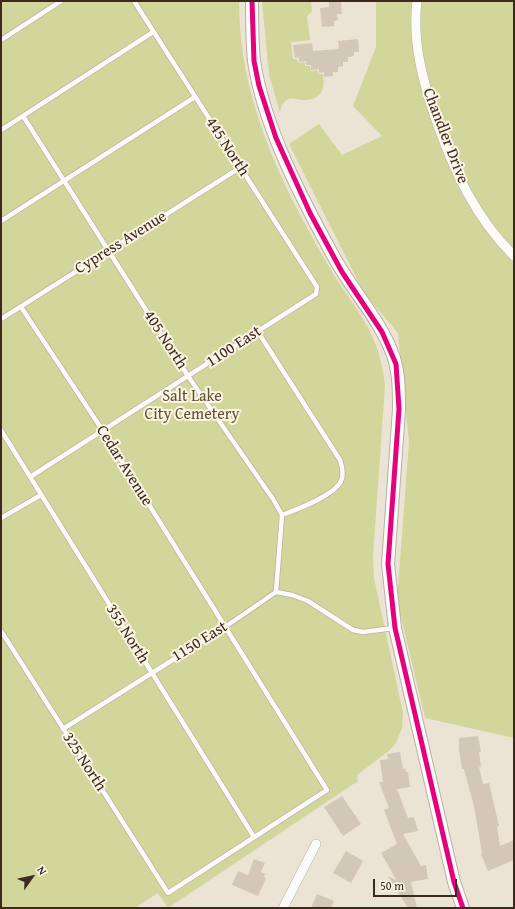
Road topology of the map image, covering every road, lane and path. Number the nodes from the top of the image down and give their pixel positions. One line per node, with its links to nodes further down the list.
1 (61, 1): 6 (lane)
2 (134, 1): 5 (lane, 445 North)
3 (252, 1): 28 (street)
4 (417, 1): 14 (street, Chandler Drive)
5 (153, 32): 7 (lane, 445 North); 8 (lane)
6 (1, 40)
7 (195, 97): 10 (lane, 445 North); 11 (lane)
8 (23, 116): 9 (lane); 11 (lane, 405 North)
9 (1, 130)
10 (240, 167): 13 (lane, Cypress Avenue); 15 (lane, 445 North)
11 (64, 181): 12 (lane); 13 (lane, 405 North)
12 (1, 221)
13 (108, 251): 16 (lane, Cypress Avenue); 19 (lane, 405 North)
14 (514, 256)
15 (316, 294): 18 (lane, 1100 East)
16 (21, 307): 17 (lane, Cypress Avenue); 21 (lane, Cedar Avenue)
17 (1, 319)
18 (258, 332): 19 (lane, 1100 East); 24 (lane)
19 (188, 376): 21 (lane, 1100 East); 24 (lane, 405 North)
20 (1, 430): 22 (lane, 355 North)
21 (103, 431): 22 (lane, 1100 East); 27 (lane, Cedar Avenue)
22 (30, 477): 23 (lane, 355 North)
23 (41, 495): 25 (lane); 30 (lane, 355 North)
24 (282, 514): 26 (lane)
25 (1, 518)
26 (276, 592): 27 (lane, 1150 East); 28 (lane)
27 (225, 627): 30 (lane, 1150 East); 32 (lane, Cedar Avenue)
28 (396, 628): 35 (street)
29 (1, 631): 31 (lane, 325 North)
30 (152, 673): 31 (lane, 1150 East); 32 (lane, 355 North)
31 (63, 729): 32 (lane, 325 North)
32 (254, 837)
33 (316, 844): 34 (street)
34 (283, 908)
35 (464, 908)

